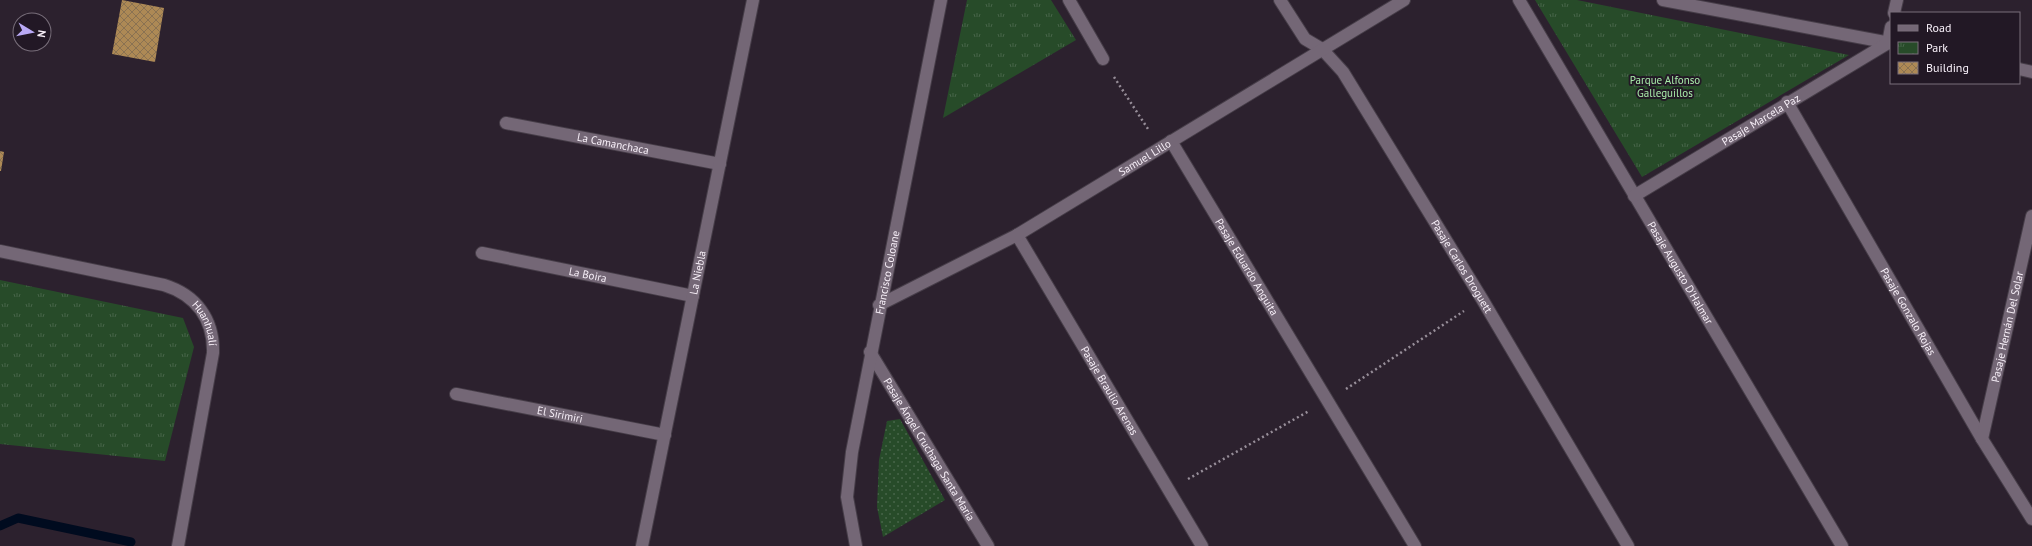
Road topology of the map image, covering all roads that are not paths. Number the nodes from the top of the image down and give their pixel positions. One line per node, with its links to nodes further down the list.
1 (753, 0): 19 (street, La Niebla)
2 (941, 0): 26 (street, Francisco Coloane)
3 (1068, 0): 13 (street)
4 (1280, 0): 12 (street, Pasaje Carlos Droguett)
5 (1404, 0): 12 (street, Samuel Lillo)
6 (1519, 0): 20 (street, Pasaje Augusto D'Halmar)
7 (1664, 0): 9 (street)
8 (1897, 0): 10 (street)
9 (1713, 5): 11 (street)
10 (1894, 12)
11 (1889, 43): 16 (street, Pasaje Marcela Paz)
12 (1322, 49): 18 (street, Samuel Lillo); 38 (street, Pasaje Carlos Droguett)
13 (1103, 59)
14 (2020, 69): 15 (street)
15 (2032, 72)
16 (1787, 102): 20 (street, Pasaje Marcela Paz); 30 (street, Pasaje Gonzalo Rojas)
17 (506, 122): 19 (street, La Camanchaca)
18 (1171, 141): 22 (street, Samuel Lillo); 37 (street, Pasaje Eduardo Anguita)
19 (720, 164): 25 (street, La Niebla)
20 (1634, 196): 39 (street, Pasaje Augusto D'Halmar)
21 (2032, 216): 30 (street, Pasaje Hernán Del Solar)
22 (1017, 235): 26 (street, Samuel Lillo); 36 (street, Pasaje Braulio Arenas)
23 (0, 251): 32 (street, Huanhualí)
24 (482, 253): 25 (street, La Boira)
25 (693, 296): 29 (street, La Niebla)
26 (879, 305): 27 (street, Francisco Coloane)
27 (870, 352): 34 (street, Francisco Coloane); 35 (street, Pasaje Ángel Cruchaga Santa María)
28 (456, 394): 29 (street, El Sirimiri)
29 (665, 435): 33 (street, La Niebla)
30 (1982, 439): 31 (street, Pasaje Gonzalo Rojas)
31 (2032, 519)
32 (178, 546)
33 (642, 546)
34 (856, 546)
35 (988, 546)
36 (1202, 546)
37 (1415, 546)
38 (1628, 546)
39 (1842, 546)

